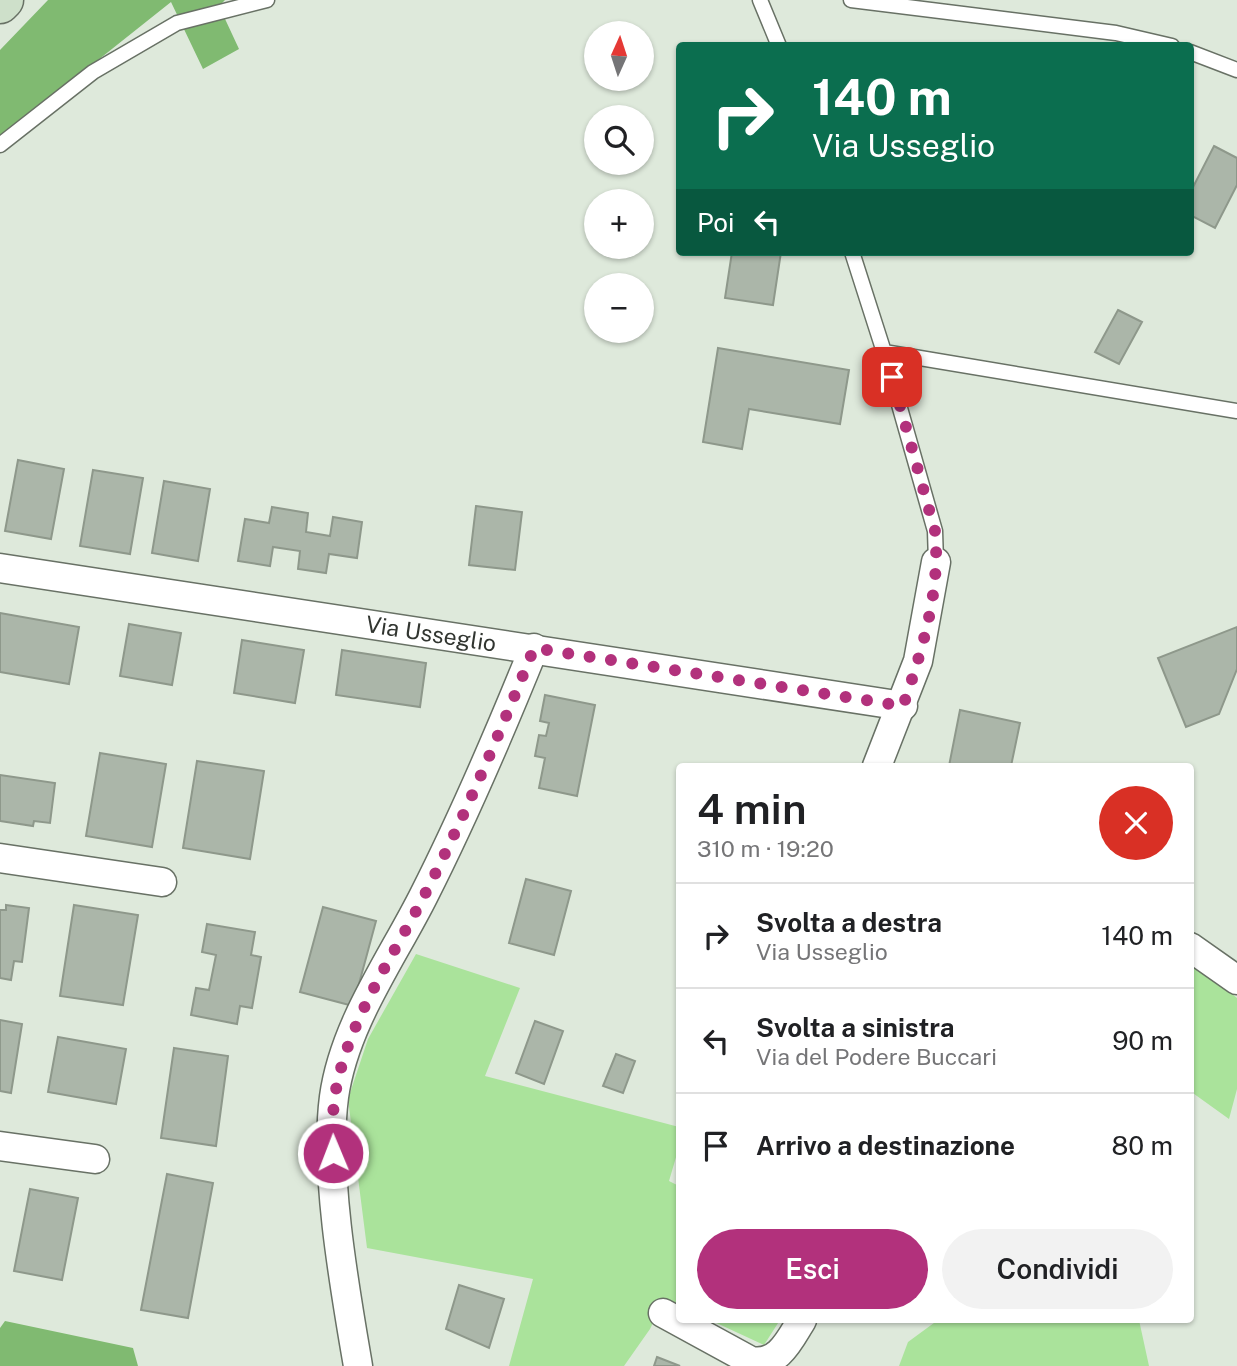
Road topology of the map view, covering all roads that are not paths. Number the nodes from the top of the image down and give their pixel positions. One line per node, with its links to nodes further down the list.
1 (267, 0): 8 (lane)
2 (760, 0): 4 (lane)
3 (851, 0): 5 (lane)
4 (777, 42)
5 (1155, 42)
6 (1194, 54): 7 (lane)
7 (1237, 70)
8 (0, 145)
9 (853, 256): 10 (lane)
10 (884, 352): 11 (lane); 12 (lane)
11 (1237, 411)
12 (936, 562): 15 (street)
13 (0, 568): 14 (street, Via Usseglio)
14 (534, 648): 15 (street, Via Usseglio); 27 (street)
15 (903, 706): 16 (street)
16 (878, 763)
17 (0, 858): 18 (street)
18 (162, 882)
19 (1194, 950): 20 (street)
20 (1237, 981)
21 (0, 1146): 22 (street)
22 (95, 1159)
23 (663, 1313): 24 (street)
24 (676, 1320)
25 (682, 1323): 26 (street)
26 (800, 1323)
27 (358, 1366)

